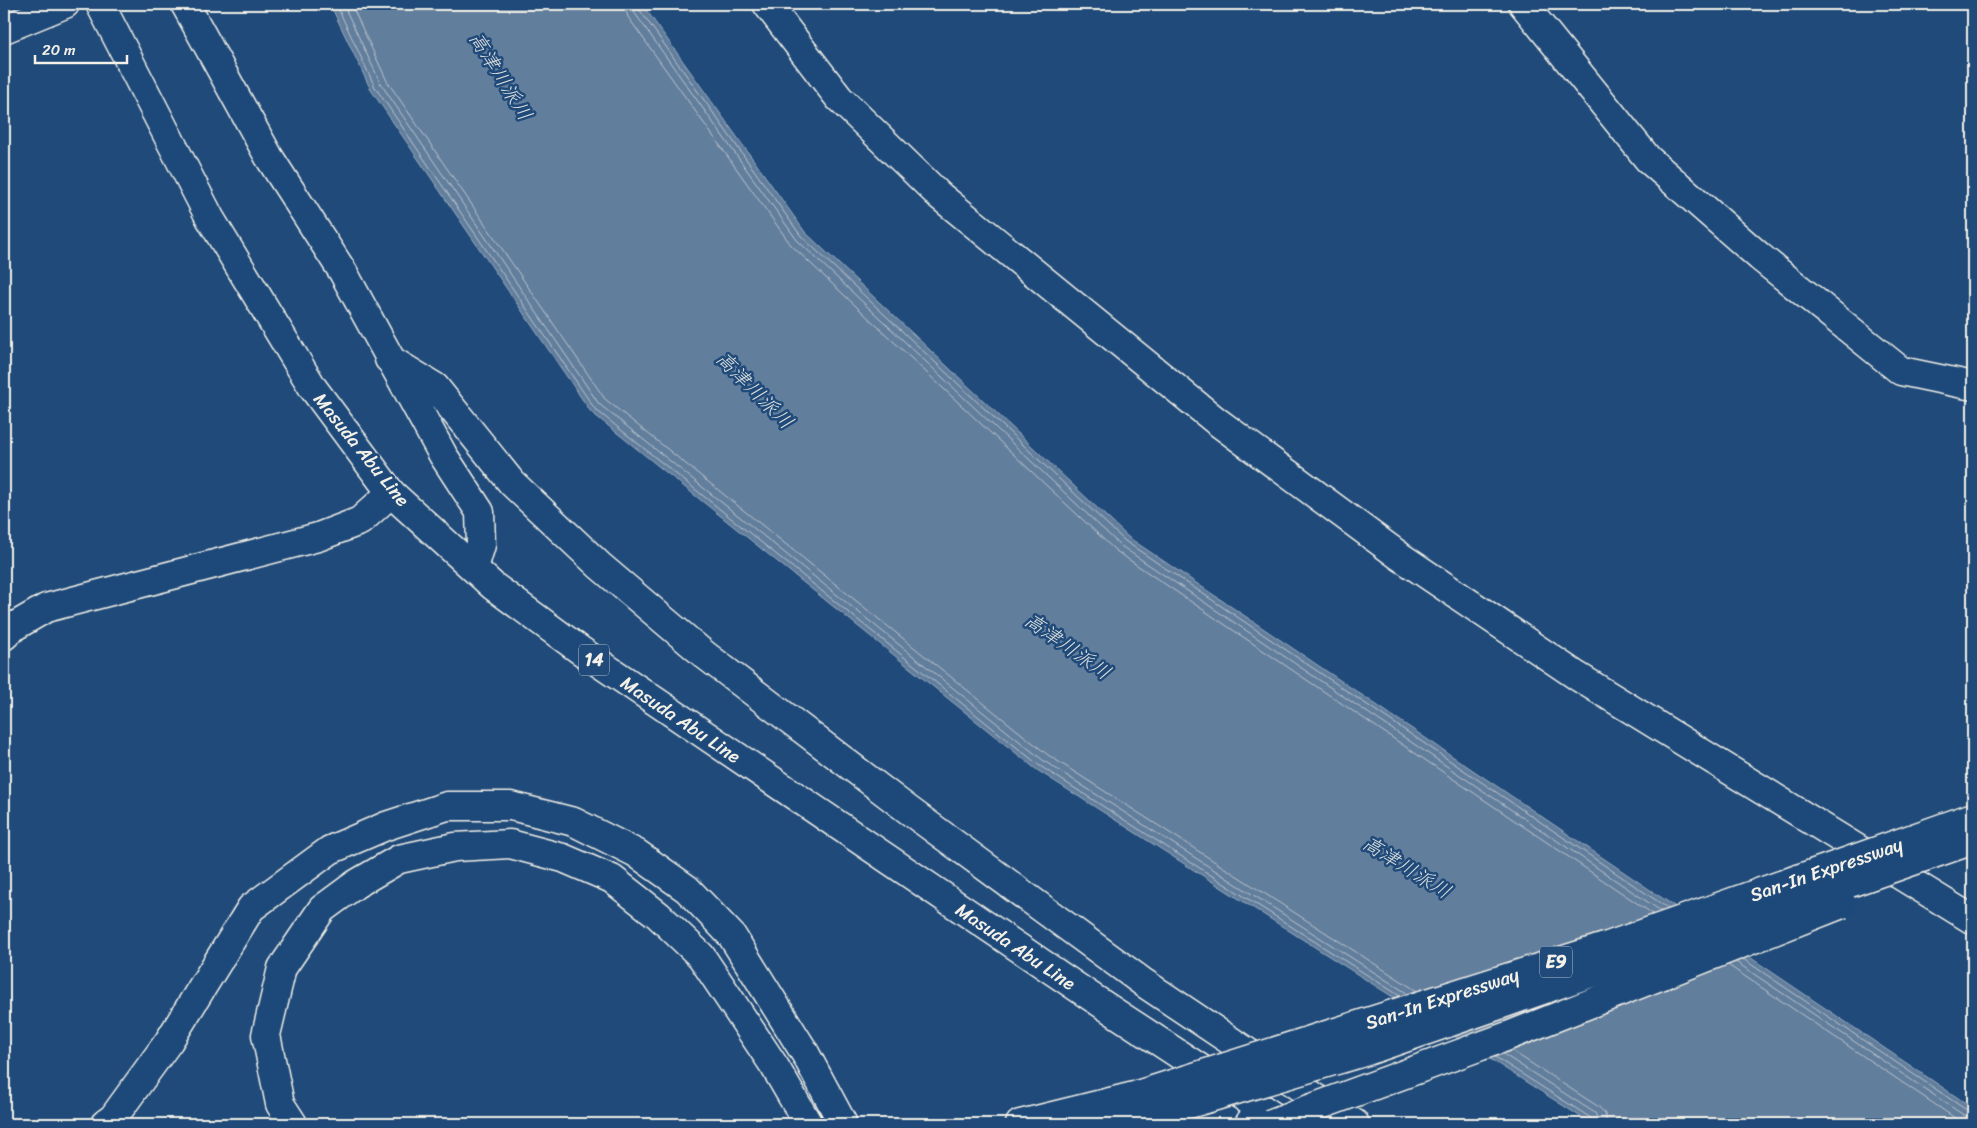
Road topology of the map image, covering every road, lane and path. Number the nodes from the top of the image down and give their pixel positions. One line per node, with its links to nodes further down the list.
1 (65, 4): 6 (main road)
2 (100, 4): 9 (main road, Masuda Abu Line / 14)
3 (185, 4): 7 (main road)
4 (767, 4): 15 (main road)
5 (1523, 4): 8 (main road)
6 (4, 29)
7 (389, 359): 10 (main road); 24 (main road)
8 (1973, 386)
9 (391, 492): 10 (main road, Masuda Abu Line / 14); 11 (main road)
10 (474, 568): 17 (main road, Masuda Abu Line / 14)
11 (4, 636)
12 (1973, 816): 16 (main road, San-In Expressway / E9, bridge)
13 (1973, 840): 16 (main road, San-In Expressway / E9, bridge)
14 (1973, 852): 17 (main road, bridge)
15 (1973, 920)
16 (1131, 1113): 22 (main road, San-In Expressway / E9)
17 (1259, 1119): 23 (main road, Masuda Abu Line / 14)
18 (104, 1124): 21 (main road)
19 (293, 1124): 20 (main road)
20 (808, 1124)
21 (843, 1124)
22 (1020, 1124)
23 (1285, 1124)
24 (1355, 1124)

